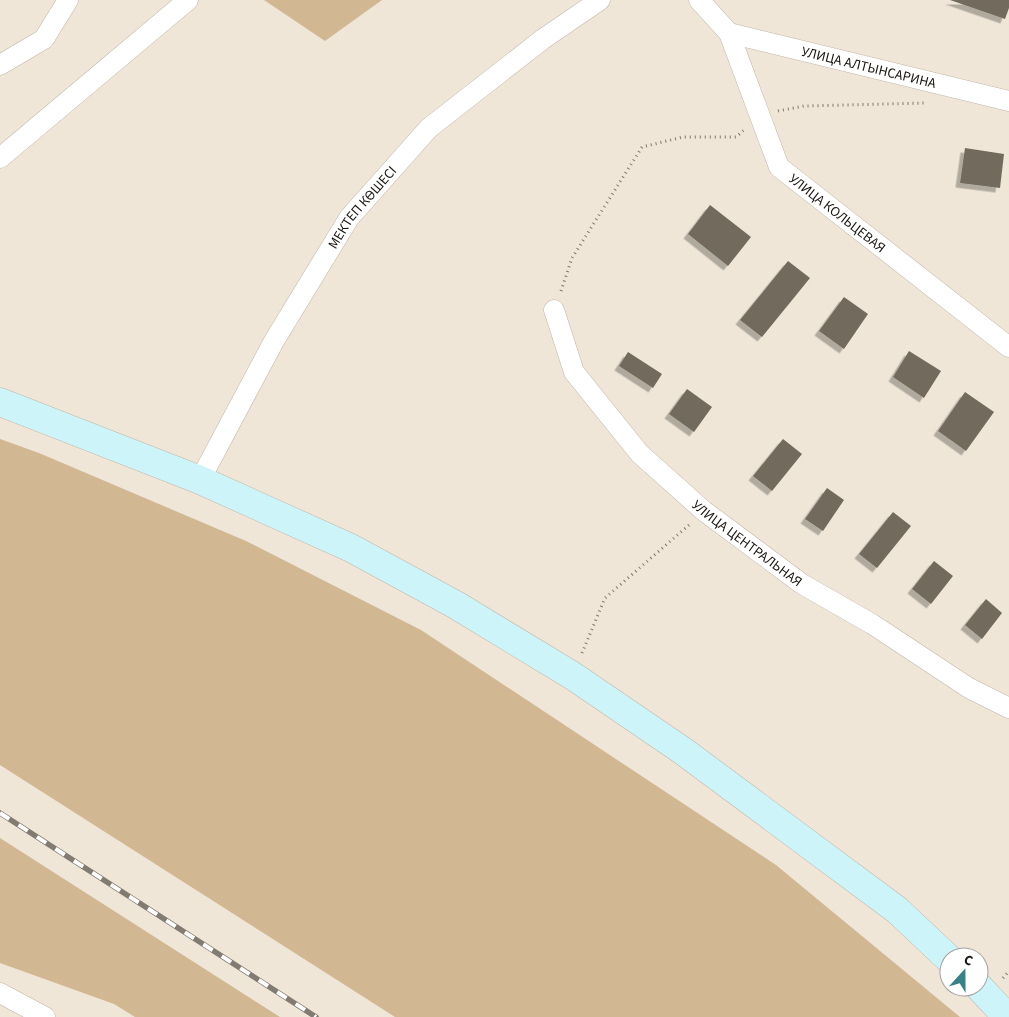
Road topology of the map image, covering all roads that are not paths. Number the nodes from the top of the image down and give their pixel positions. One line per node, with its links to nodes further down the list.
1 (68, 0): 6 (street)
2 (188, 0): 8 (street)
3 (600, 0): 12 (street, МЕКТЕП КӨШЕСІ)
4 (699, 0): 5 (street)
5 (729, 33): 7 (street, УЛИЦА АЛТЫНСАРИНА); 10 (street, УЛИЦА КОЛЬЦЕВАЯ)
6 (0, 65)
7 (1009, 101)
8 (0, 158)
9 (554, 310): 13 (street, УЛИЦА ЦЕНТРАЛЬНАЯ)
10 (1009, 347)
11 (0, 402): 12 (main road)
12 (200, 480): 14 (main road)
13 (1009, 708)
14 (939, 950)
15 (0, 993): 17 (street)
16 (988, 997): 18 (main road)
17 (45, 1017)
18 (1007, 1017)

